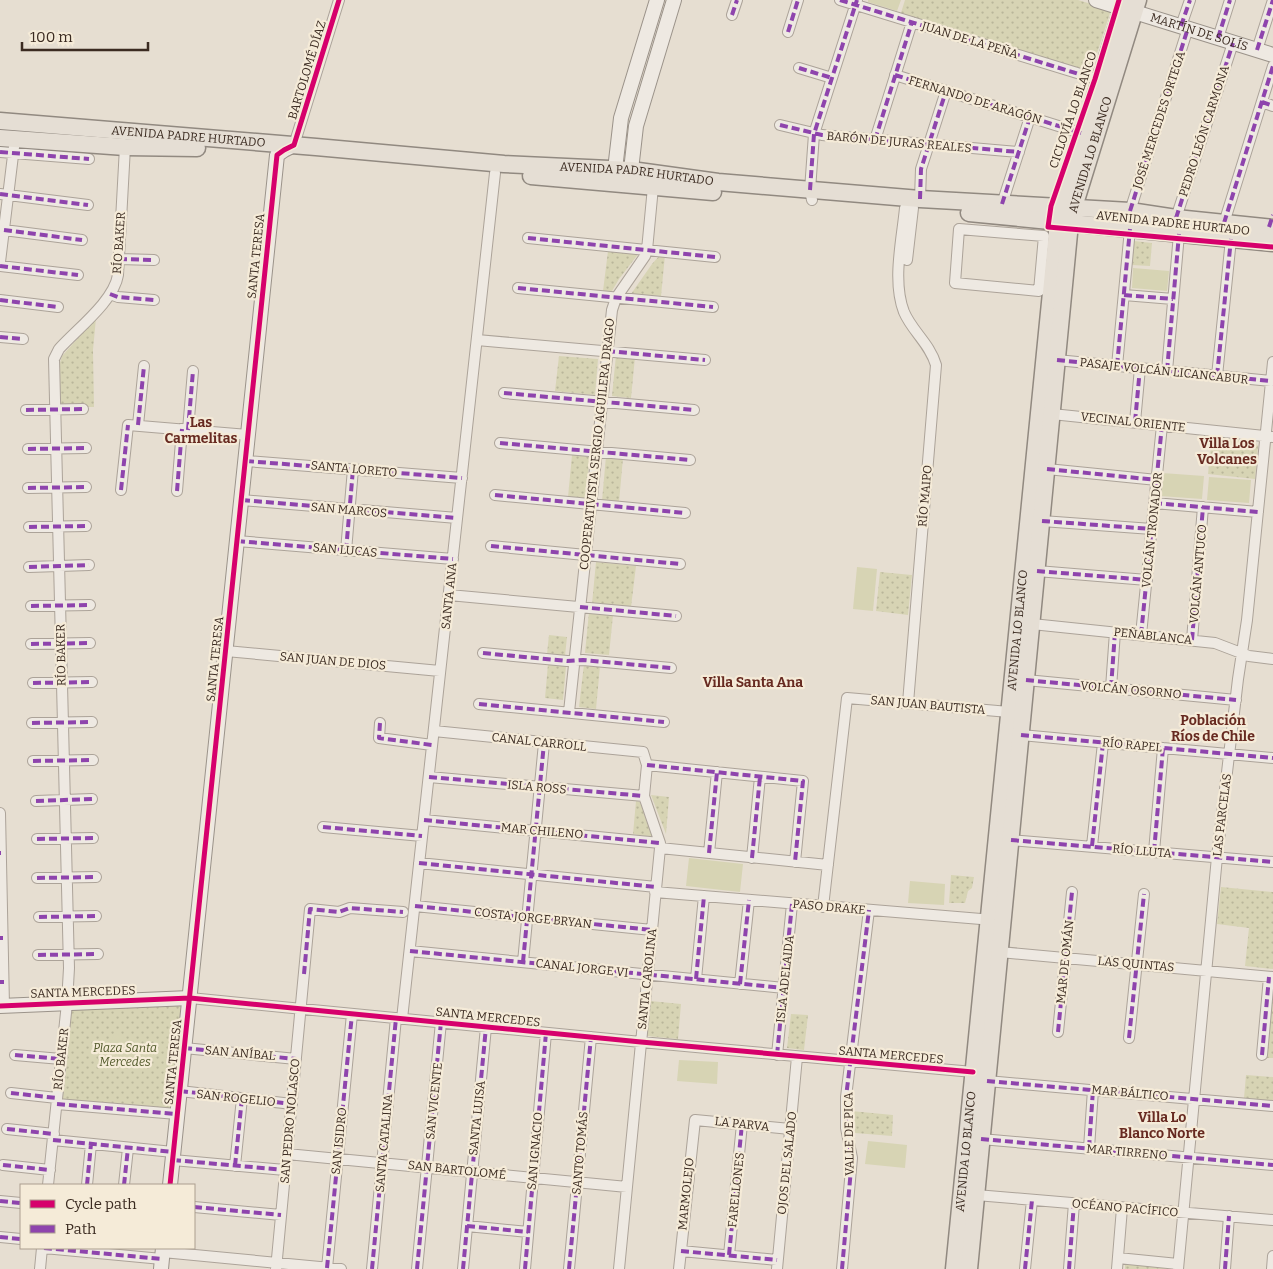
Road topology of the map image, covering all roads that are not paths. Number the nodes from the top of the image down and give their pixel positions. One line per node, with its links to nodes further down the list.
1 (339, 0): 38 (street, BARTOLOMÉ DÍAZ)
2 (657, 0): 29 (street)
3 (674, 0): 30 (street)
4 (737, 0): 13 (street)
5 (798, 0): 16 (street)
6 (840, 0): 11 (street, JUAN DE LA PEÑA)
7 (1096, 0): 12 (street, MARTÍN DE SOLÍS)
8 (1190, 0): 15 (street, JOSÉ MERCEDES ORTEGA)
9 (1230, 0): 17 (street)
10 (1273, 0): 19 (street)
11 (856, 2): 14 (street, JUAN DE LA PEÑA); 24 (street)
12 (1130, 5): 15 (street, MARTÍN DE SOLÍS); 25 (main road, AVENIDA LO BLANCO); 54 (main road, AVENIDA LO BLANCO)
13 (732, 15)
14 (912, 22): 23 (street); 25 (street, JUAN DE LA PEÑA)
15 (1184, 28): 17 (street, MARTÍN DE SOLÍS); 53 (street, JOSÉ MERCEDES ORTEGA)
16 (788, 32)
17 (1218, 38): 18 (street, MARTÍN DE SOLÍS)
18 (1232, 42): 19 (street, MARTÍN DE SOLÍS); 56 (street, PEDRO LEÓN CARMONA)
19 (1257, 50): 20 (street, MARTÍN DE SOLÍS)
20 (1273, 55)
21 (1273, 66): 27 (street)
22 (799, 68): 24 (street)
23 (895, 75): 26 (street, FERNANDO DE ARAGÓN); 36 (street)
24 (832, 78): 34 (street)
25 (1100, 80): 35 (main road, AVENIDA LO BLANCO)
26 (946, 91): 31 (street, FERNANDO DE ARAGÓN); 39 (street, RÍO MAIPO)
27 (1262, 102): 28 (street); 55 (street)
28 (1273, 106)
29 (623, 110): 30 (street); 46 (street)
30 (640, 114): 46 (street)
31 (1030, 117): 35 (street, FERNANDO DE ARAGÓN); 42 (street)
32 (0, 122): 38 (main road, AVENIDA PADRE HURTADO)
33 (780, 125): 34 (street, BARÓN DE JURAS REALES)
34 (814, 134): 36 (street, BARÓN DE JURAS REALES); 49 (street)
35 (1084, 134): 54 (main road, AVENIDA LO BLANCO)
36 (874, 140): 39 (street, BARÓN DE JURAS REALES)
37 (10, 143): 40 (main road, AVENIDA PADRE HURTADO); 41 (street); 44 (street); 48 (street)
38 (294, 145): 43 (street); 46 (main road, AVENIDA PADRE HURTADO)
39 (929, 145): 42 (street, BARÓN DE JURAS REALES); 52 (street, RÍO MAIPO)
40 (125, 147): 43 (main road, AVENIDA PADRE HURTADO); 65 (street, RÍO BAKER)
41 (0, 152)
42 (1019, 152): 50 (street)
43 (277, 155): 45 (main road, AVENIDA PADRE HURTADO); 104 (street, SANTA TERESA)
44 (89, 159)
45 (495, 173): 46 (main road, AVENIDA PADRE HURTADO); 81 (street, SANTA ANA)
46 (621, 177): 47 (main road, AVENIDA PADRE HURTADO); 49 (main road, AVENIDA PADRE HURTADO)
47 (653, 186): 49 (main road, AVENIDA PADRE HURTADO); 63 (street, COOPERATIVISTA SERGIO AGUILERA DRAGO)
48 (4, 195): 51 (street); 59 (street)
49 (811, 195): 52 (main road, AVENIDA PADRE HURTADO)
50 (1002, 204): 52 (main road, AVENIDA PADRE HURTADO); 54 (main road, AVENIDA PADRE HURTADO)
51 (88, 205)
52 (912, 205): 54 (main road, AVENIDA PADRE HURTADO); 173 (street, RÍO MAIPO)
53 (1130, 211): 54 (main road, AVENIDA PADRE HURTADO); 56 (main road, AVENIDA PADRE HURTADO)
54 (1066, 215): 58 (main road, AVENIDA PADRE HURTADO); 84 (main road, AVENIDA LO BLANCO); 176 (main road, AVENIDA LO BLANCO)
55 (1224, 223): 56 (main road, AVENIDA PADRE HURTADO); 57 (main road, AVENIDA PADRE HURTADO)
56 (1177, 226): 58 (main road, AVENIDA PADRE HURTADO); 61 (main road, AVENIDA PADRE HURTADO); 74 (street, PEDRO LEÓN CARMONA)
57 (1272, 228): 61 (main road, AVENIDA PADRE HURTADO)
58 (1130, 229): 72 (street)
59 (4, 230): 62 (street); 67 (street)
60 (528, 238): 63 (street)
61 (1231, 239): 91 (street)
62 (82, 240)
63 (647, 250): 64 (street); 73 (street, COOPERATIVISTA SERGIO AGUILERA DRAGO)
64 (715, 257)
65 (119, 259): 66 (street); 71 (street, RÍO BAKER)
66 (154, 260)
67 (0, 264): 68 (street)
68 (78, 275)
69 (955, 282): 69 (street)
70 (518, 288): 73 (street)
71 (110, 294): 76 (street); 97 (street, RÍO BAKER)
72 (1124, 295): 74 (street); 87 (street)
73 (616, 298): 78 (street); 82 (street, COOPERATIVISTA SERGIO AGUILERA DRAGO)
74 (1173, 299): 90 (street, PEDRO LEÓN CARMONA)
75 (0, 300): 77 (street)
76 (154, 300)
77 (58, 307)
78 (713, 307)
79 (0, 337): 80 (street)
80 (23, 339)
81 (477, 340): 82 (street); 115 (street, SANTA ANA)
82 (607, 351): 83 (street); 94 (street, COOPERATIVISTA SERGIO AGUILERA DRAGO)
83 (705, 360)
84 (1057, 360): 87 (street, PASAJE VOLCÁN LICANCABUR); 99 (main road, AVENIDA LO BLANCO)
85 (1273, 362): 92 (street, LAS PARCELAS)
86 (144, 366): 101 (street)
87 (1117, 366): 88 (street, PASAJE VOLCÁN LICANCABUR)
88 (1140, 368): 90 (street, PASAJE VOLCÁN LICANCABUR); 100 (street)
89 (193, 371): 103 (street)
90 (1167, 371): 91 (street, PASAJE VOLCÁN LICANCABUR)
91 (1217, 376): 92 (street, PASAJE VOLCÁN LICANCABUR)
92 (1271, 381): 105 (street, LAS PARCELAS)
93 (504, 393): 94 (street)
94 (602, 402): 98 (street); 110 (street, COOPERATIVISTA SERGIO AGUILERA DRAGO)
95 (83, 409): 97 (street)
96 (26, 410): 97 (street)
97 (55, 410): 107 (street, RÍO BAKER)
98 (694, 410)
99 (1052, 414): 100 (street, VECINAL ORIENTE); 114 (main road, AVENIDA LO BLANCO)
100 (1135, 422): 102 (street, VECINAL ORIENTE)
101 (133, 425): 103 (street); 120 (street)
102 (1162, 425): 105 (street, VECINAL ORIENTE); 116 (street, VOLCÁN TRONADOR)
103 (185, 430): 104 (street); 121 (street)
104 (248, 435): 112 (street, SANTA TERESA)
105 (1269, 436): 128 (street, LAS PARCELAS)
106 (500, 443): 110 (street)
107 (56, 448): 108 (street); 109 (street); 119 (street, RÍO BAKER)
108 (86, 448)
109 (28, 449)
110 (596, 452): 111 (street); 125 (street, COOPERATIVISTA SERGIO AGUILERA DRAGO)
111 (690, 460)
112 (246, 461): 113 (street, SANTA LORETO); 123 (street, SANTA TERESA)
113 (353, 469): 115 (street, SANTA LORETO); 127 (street)
114 (1046, 469): 116 (street); 131 (main road, AVENIDA LO BLANCO)
115 (462, 478): 130 (street, SANTA ANA)
116 (1157, 480): 124 (street, VOLCÁN TRONADOR)
117 (86, 487): 119 (street)
118 (28, 488): 119 (street)
119 (57, 488): 134 (street, RÍO BAKER)
120 (121, 490)
121 (177, 491)
122 (495, 496): 125 (street)
123 (242, 500): 127 (street, SAN MARCOS); 136 (street, SANTA TERESA)
124 (1154, 503): 126 (street); 135 (street, VOLCÁN TRONADOR)
125 (591, 504): 129 (street); 139 (street, COOPERATIVISTA SERGIO AGUILERA DRAGO)
126 (1204, 507): 128 (street); 156 (street, VOLCÁN ANTUCO)
127 (349, 510): 130 (street, SAN MARCOS); 138 (street)
128 (1258, 512): 161 (street, LAS PARCELAS)
129 (685, 513)
130 (457, 518): 140 (street, SANTA ANA)
131 (1042, 521): 135 (street); 145 (main road, AVENIDA LO BLANCO)
132 (86, 526): 134 (street)
133 (29, 527): 134 (street)
134 (58, 527): 143 (street, RÍO BAKER)
135 (1152, 529): 146 (street, VOLCÁN TRONADOR)
136 (237, 541): 138 (street, SAN LUCAS); 160 (street, SANTA TERESA)
137 (491, 546): 139 (street)
138 (346, 551): 140 (street, SAN LUCAS)
139 (586, 555): 141 (street); 151 (street, COOPERATIVISTA SERGIO AGUILERA DRAGO)
140 (452, 559): 147 (street, SANTA ANA)
141 (680, 564)
142 (89, 565): 143 (street)
143 (59, 566): 144 (street); 150 (street, RÍO BAKER)
144 (29, 567)
145 (1037, 570): 146 (street); 153 (main road, AVENIDA LO BLANCO)
146 (1147, 580): 155 (street, VOLCÁN TRONADOR)
147 (449, 595): 151 (street); 166 (street, SANTA ANA)
148 (90, 604): 150 (street)
149 (31, 606): 150 (street)
150 (60, 606): 159 (street, RÍO BAKER)
151 (580, 607): 152 (street); 164 (street, COOPERATIVISTA SERGIO AGUILERA DRAGO)
152 (676, 616)
153 (1032, 624): 154 (street, PEÑABLANCA); 167 (main road, AVENIDA LO BLANCO)
154 (1115, 632): 155 (street, PEÑABLANCA); 171 (street)
155 (1141, 635): 156 (street, PEÑABLANCA)
156 (1192, 640): 161 (street, PEÑABLANCA)
157 (90, 643): 159 (street)
158 (31, 644): 159 (street)
159 (60, 644): 168 (street, RÍO BAKER)
160 (226, 651): 166 (street, SAN JUAN DE DIOS); 260 (street, SANTA TERESA)
161 (1242, 652): 163 (street, PEÑABLANCA); 172 (street, LAS PARCELAS)
162 (483, 653): 164 (street)
163 (1273, 659)
164 (575, 660): 165 (street); 175 (street, COOPERATIVISTA SERGIO AGUILERA DRAGO)
165 (671, 668)
166 (440, 671): 182 (street, SANTA ANA)
167 (1026, 680): 171 (street, VOLCÁN OSORNO); 183 (main road, AVENIDA LO BLANCO)
168 (62, 682): 169 (street); 170 (street); 178 (street, RÍO BAKER)
169 (92, 682)
170 (33, 683)
171 (1111, 688): 172 (street, VOLCÁN OSORNO)
172 (1236, 700): 189 (street, LAS PARCELAS)
173 (908, 703): 176 (street, SAN JUAN BAUTISTA); 222 (street, SAN JUAN BAUTISTA)
174 (479, 704): 175 (street)
175 (570, 712): 180 (street)
176 (1009, 712): 242 (main road, AVENIDA LO BLANCO)
177 (32, 722): 178 (street)
178 (62, 722): 179 (street); 193 (street, RÍO BAKER)
179 (92, 722)
180 (664, 722)
181 (380, 723): 186 (street)
182 (434, 731): 184 (street, CANAL CARROLL); 186 (street, SANTA ANA)
183 (1021, 735): 185 (street, RÍO RAPEL); 211 (main road, AVENIDA LO BLANCO)
184 (544, 743): 188 (street, CANAL CARROLL); 198 (street)
185 (1104, 743): 187 (street, RÍO RAPEL); 213 (street)
186 (432, 745): 196 (street, SANTA ANA)
187 (1163, 748): 189 (street, RÍO RAPEL); 214 (street)
188 (643, 752): 194 (street, SANTA CAROLINA)
189 (1229, 754): 190 (street, RÍO RAPEL); 217 (street, LAS PARCELAS)
190 (1273, 758)
191 (93, 760): 193 (street)
192 (33, 761): 193 (street)
193 (63, 761): 200 (street, RÍO BAKER)
194 (647, 765): 195 (street); 199 (street, SANTA CAROLINA)
195 (717, 772): 197 (street); 216 (street)
196 (429, 777): 198 (street, ISLA ROSS); 204 (street, SANTA ANA)
197 (760, 777): 218 (street); 219 (street)
198 (540, 787): 199 (street, ISLA ROSS); 206 (street)
199 (644, 796): 212 (street, SANTA CAROLINA)
200 (64, 800): 201 (street); 202 (street); 208 (street, RÍO BAKER)
201 (92, 800)
202 (36, 801)
203 (0, 816): 215 (street)
204 (424, 820): 206 (street, MAR CHILENO); 207 (street, SANTA ANA)
205 (322, 827): 207 (street)
206 (536, 831): 212 (street, MAR CHILENO); 223 (street)
207 (422, 836): 221 (street, SANTA ANA)
208 (65, 838): 209 (street); 210 (street); 226 (street, RÍO BAKER)
209 (93, 838)
210 (37, 839)
211 (1010, 840): 213 (street, RÍO LLUTA); 242 (main road, AVENIDA LO BLANCO)
212 (660, 845): 216 (street, MAR CHILENO); 227 (street, SANTA CAROLINA)
213 (1092, 846): 214 (street, RÍO LLUTA)
214 (1154, 852): 217 (street, RÍO LLUTA)
215 (0, 853): 229 (street)
216 (709, 853): 218 (street, MAR CHILENO)
217 (1217, 857): 220 (street, RÍO LLUTA); 253 (street, LAS PARCELAS)
218 (752, 858): 219 (street, MAR CHILENO)
219 (795, 862): 222 (street, MAR CHILENO)
220 (1273, 862)
221 (419, 864): 223 (street, PASO DRAKE); 234 (street, SANTA ANA)
222 (828, 865): 235 (street)
223 (531, 875): 227 (street, PASO DRAKE); 241 (street)
224 (96, 877): 226 (street)
225 (37, 878): 226 (street)
226 (66, 878): 238 (street, RÍO BAKER)
227 (656, 889): 231 (street, PASO DRAKE); 243 (street, SANTA CAROLINA)
228 (1072, 892): 250 (street, MAR DE OMÁN)
229 (1, 893): 244 (street)
230 (1144, 894): 252 (street)
231 (704, 896): 232 (street, PASO DRAKE); 256 (street)
232 (749, 900): 233 (street, PASO DRAKE); 258 (street)
233 (792, 904): 235 (street, PASO DRAKE); 259 (street, ISLA ADELAIDA)
234 (415, 906): 241 (street, COSTA JORGE BRYAN); 245 (street, SANTA ANA)
235 (823, 907): 236 (street, PASO DRAKE)
236 (869, 910): 242 (street, PASO DRAKE); 280 (street, VALLE DE PICA)
237 (403, 912): 263 (street, SAN PEDRO NOLASCO)
238 (67, 916): 239 (street); 240 (street); 249 (street, RÍO BAKER)
239 (96, 916)
240 (39, 917)
241 (527, 918): 243 (street, COSTA JORGE BRYAN); 251 (street)
242 (995, 920): 246 (main road, AVENIDA LO BLANCO); 281 (main road, AVENIDA LO BLANCO)
243 (652, 930): 254 (street, SANTA CAROLINA)
244 (1, 938): 257 (street)
245 (410, 951): 251 (street, CANAL JORGE VI); 265 (street, SANTA ANA)
246 (1000, 952): 250 (street, LAS QUINTAS); 282 (main road, AVENIDA LO BLANCO)
247 (98, 954): 249 (street)
248 (38, 955): 249 (street)
249 (68, 955): 261 (street, RÍO BAKER)
250 (1066, 958): 252 (street, LAS QUINTAS); 268 (street, MAR DE OMÁN)
251 (523, 962): 254 (street, CANAL JORGE VI)
252 (1137, 964): 253 (street, LAS QUINTAS); 271 (street)
253 (1206, 971): 255 (street, LAS QUINTAS); 287 (street, LAS PARCELAS)
254 (647, 974): 256 (street, CANAL JORGE VI); 272 (street, SANTA CAROLINA)
255 (1271, 977): 276 (street)
256 (696, 979): 258 (street, CANAL JORGE VI)
257 (2, 982): 262 (street)
258 (740, 984): 259 (street, CANAL JORGE VI)
259 (784, 988): 275 (street, ISLA ADELAIDA)
260 (190, 998): 261 (street, SANTA MERCEDES); 263 (street, SANTA MERCEDES); 273 (street, SANTA TERESA)
261 (67, 1003): 262 (street, SANTA MERCEDES); 278 (street, RÍO BAKER)
262 (2, 1006)
263 (300, 1008): 264 (street, SANTA MERCEDES); 279 (street, SAN PEDRO NOLASCO)
264 (352, 1014): 265 (street, SANTA MERCEDES); 304 (street, SAN ISIDRO)
265 (399, 1018): 266 (street, SANTA MERCEDES); 305 (street, SANTA CATALINA)
266 (441, 1022): 267 (street, SANTA MERCEDES); 309 (street, SAN VICENTE)
267 (486, 1027): 269 (street, SANTA MERCEDES); 312 (street, SANTA LUISA)
268 (1058, 1032)
269 (546, 1033): 270 (street, SANTA MERCEDES); 313 (street, SAN IGNACIO)
270 (590, 1037): 272 (street, SANTA MERCEDES); 314 (street, SANTO TOMÁS)
271 (1130, 1038)
272 (641, 1042): 275 (street, SANTA MERCEDES); 319 (street, SANTA CAROLINA)
273 (184, 1048): 279 (street, SAN ANÍBAL); 284 (street, SANTA TERESA)
274 (15, 1055): 278 (street)
275 (777, 1055): 277 (street, SANTA MERCEDES)
276 (1262, 1055)
277 (797, 1056): 280 (street, SANTA MERCEDES); 295 (street, OJOS DEL SALADO)
278 (61, 1059): 288 (street, RÍO BAKER)
279 (296, 1059): 289 (street, SAN PEDRO NOLASCO)
280 (851, 1061): 281 (street, SANTA MERCEDES); 357 (street, VALLE DE PICA)
281 (973, 1072): 330 (main road, AVENIDA LO BLANCO)
282 (987, 1081): 283 (street, MAR BÁLTICO); 297 (main road, AVENIDA LO BLANCO)
283 (1093, 1090): 287 (street, MAR BÁLTICO); 300 (street)
284 (180, 1091): 286 (street, SAN ROGELIO); 291 (street, SANTA TERESA)
285 (11, 1093): 288 (street)
286 (242, 1098): 289 (street, SAN ROGELIO); 308 (street)
287 (1194, 1099): 290 (street, MAR BÁLTICO); 303 (street, LAS PARCELAS)
288 (57, 1101): 291 (street); 296 (street, RÍO BAKER)
289 (292, 1104): 301 (street, SAN PEDRO NOLASCO)
290 (1273, 1106)
291 (178, 1114): 302 (street, SANTA TERESA)
292 (695, 1120): 293 (street, LA PARVA); 339 (street, MARMOLEJO)
293 (742, 1124): 295 (street, LA PARVA); 340 (street, FARELLONES)
294 (7, 1129): 296 (street)
295 (790, 1129): 343 (street, OJOS DEL SALADO)
296 (53, 1137): 298 (street); 310 (street, RÍO BAKER)
297 (982, 1139): 300 (street, MAR TIRRENO); 320 (main road, AVENIDA LO BLANCO)
298 (91, 1144): 299 (street); 316 (street)
299 (128, 1148): 302 (street); 317 (street)
300 (1089, 1148): 303 (street, MAR TIRRENO)
301 (287, 1154): 304 (street, SAN BARTOLOMÉ); 311 (street, SAN PEDRO NOLASCO)
302 (173, 1156): 308 (street); 318 (street, SANTA TERESA)
303 (1188, 1157): 307 (street, MAR TIRRENO); 327 (street, LAS PARCELAS)
304 (338, 1159): 305 (street, SAN BARTOLOMÉ); 347 (street, SAN ISIDRO)
305 (382, 1163): 309 (street, SAN BARTOLOMÉ); 350 (street, SANTA CATALINA)
306 (3, 1165): 310 (street)
307 (1273, 1165)
308 (235, 1166): 311 (street)
309 (427, 1167): 312 (street, SAN BARTOLOMÉ); 351 (street, SAN VICENTE)
310 (50, 1170): 315 (street, RÍO BAKER)
311 (285, 1170): 328 (street, SAN PEDRO NOLASCO)
312 (472, 1172): 313 (street, SAN BARTOLOMÉ); 332 (street, SANTA LUISA)
313 (533, 1178): 314 (street, SAN BARTOLOMÉ); 333 (street, SAN IGNACIO)
314 (577, 1182): 319 (street, SAN BARTOLOMÉ); 354 (street, SANTO TOMÁS)
315 (48, 1184)
316 (87, 1184)
317 (124, 1184)
318 (170, 1184)
319 (627, 1187): 355 (street, SANTA CAROLINA)
320 (976, 1195): 321 (street, OCÉANO PACÍFICO); 330 (main road, AVENIDA LO BLANCO)
321 (1032, 1200): 324 (street, OCÉANO PACÍFICO); 360 (street)
322 (0, 1201): 323 (street)
323 (20, 1203)
324 (1074, 1204): 326 (street, OCÉANO PACÍFICO); 361 (street)
325 (195, 1207): 328 (street)
326 (1122, 1208): 327 (street, OCÉANO PACÍFICO); 344 (street)
327 (1183, 1213): 329 (street, OCÉANO PACÍFICO); 346 (street, LAS PARCELAS)
328 (281, 1215): 345 (street, SAN PEDRO NOLASCO)
329 (1229, 1216): 331 (street, OCÉANO PACÍFICO); 362 (street)
330 (966, 1217): 358 (main road, AVENIDA LO BLANCO); 359 (main road, AVENIDA LO BLANCO)
331 (1273, 1220)
332 (467, 1226): 333 (street); 352 (street, SANTA LUISA)
333 (528, 1232): 353 (street, SAN IGNACIO)
334 (0, 1237): 335 (street)
335 (20, 1239)
336 (43, 1249): 348 (street)
337 (80, 1249): 338 (street)
338 (117, 1251): 342 (street)
339 (681, 1251): 340 (street); 356 (street, MARMOLEJO)
340 (729, 1255): 343 (street)
341 (1273, 1256): 363 (street)
342 (162, 1257): 345 (street)
343 (777, 1264)
344 (1117, 1264): 346 (street)
345 (277, 1266): 347 (street)
346 (1178, 1266)
347 (327, 1268): 349 (street)
348 (40, 1269)
349 (340, 1269)
350 (372, 1269)
351 (417, 1269)
352 (463, 1269)
353 (525, 1269)
354 (569, 1269)
355 (619, 1269)
356 (679, 1269)
357 (842, 1269)
358 (954, 1269)
359 (969, 1269)
360 (1026, 1269)
361 (1068, 1269)
362 (1225, 1269)
363 (1272, 1269)

